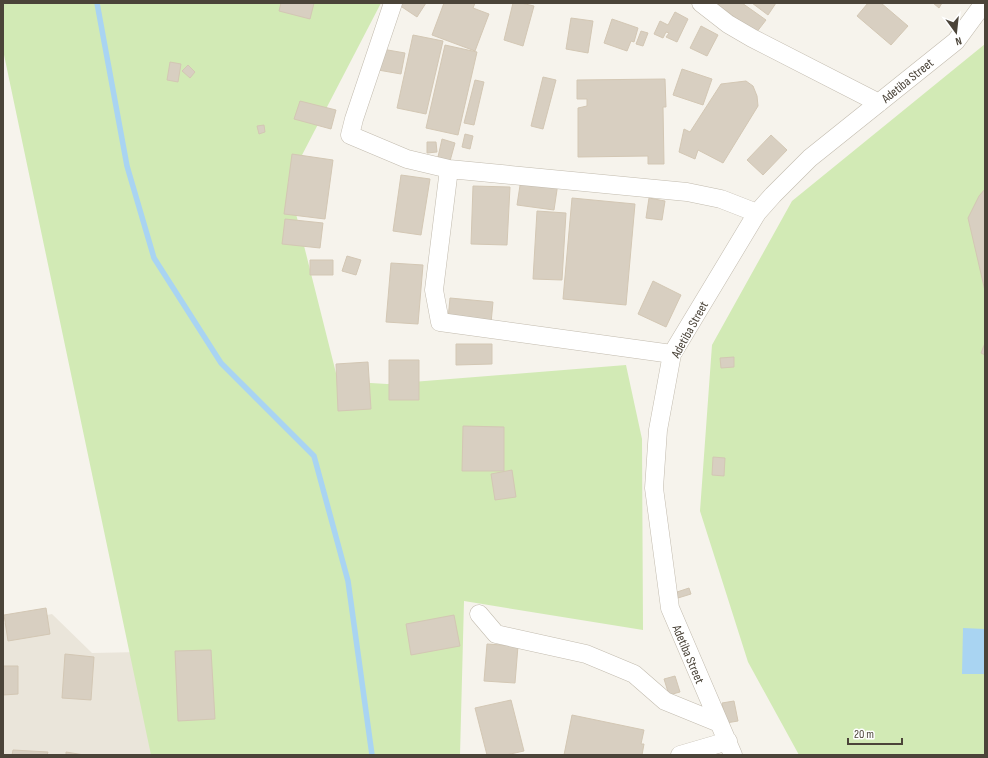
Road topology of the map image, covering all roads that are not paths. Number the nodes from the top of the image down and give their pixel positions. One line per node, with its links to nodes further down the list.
1 (393, 3): 5 (street)
2 (701, 3): 4 (street)
3 (984, 3): 4 (street, Adetiba Street)
4 (879, 103): 6 (street, Adetiba Street)
5 (449, 168): 6 (street); 7 (street)
6 (757, 213): 7 (street, Adetiba Street)
7 (672, 354): 9 (street, Adetiba Street)
8 (479, 614): 9 (street)
9 (719, 723): 10 (street, Adetiba Street)
10 (731, 748): 11 (street)
11 (680, 755)

